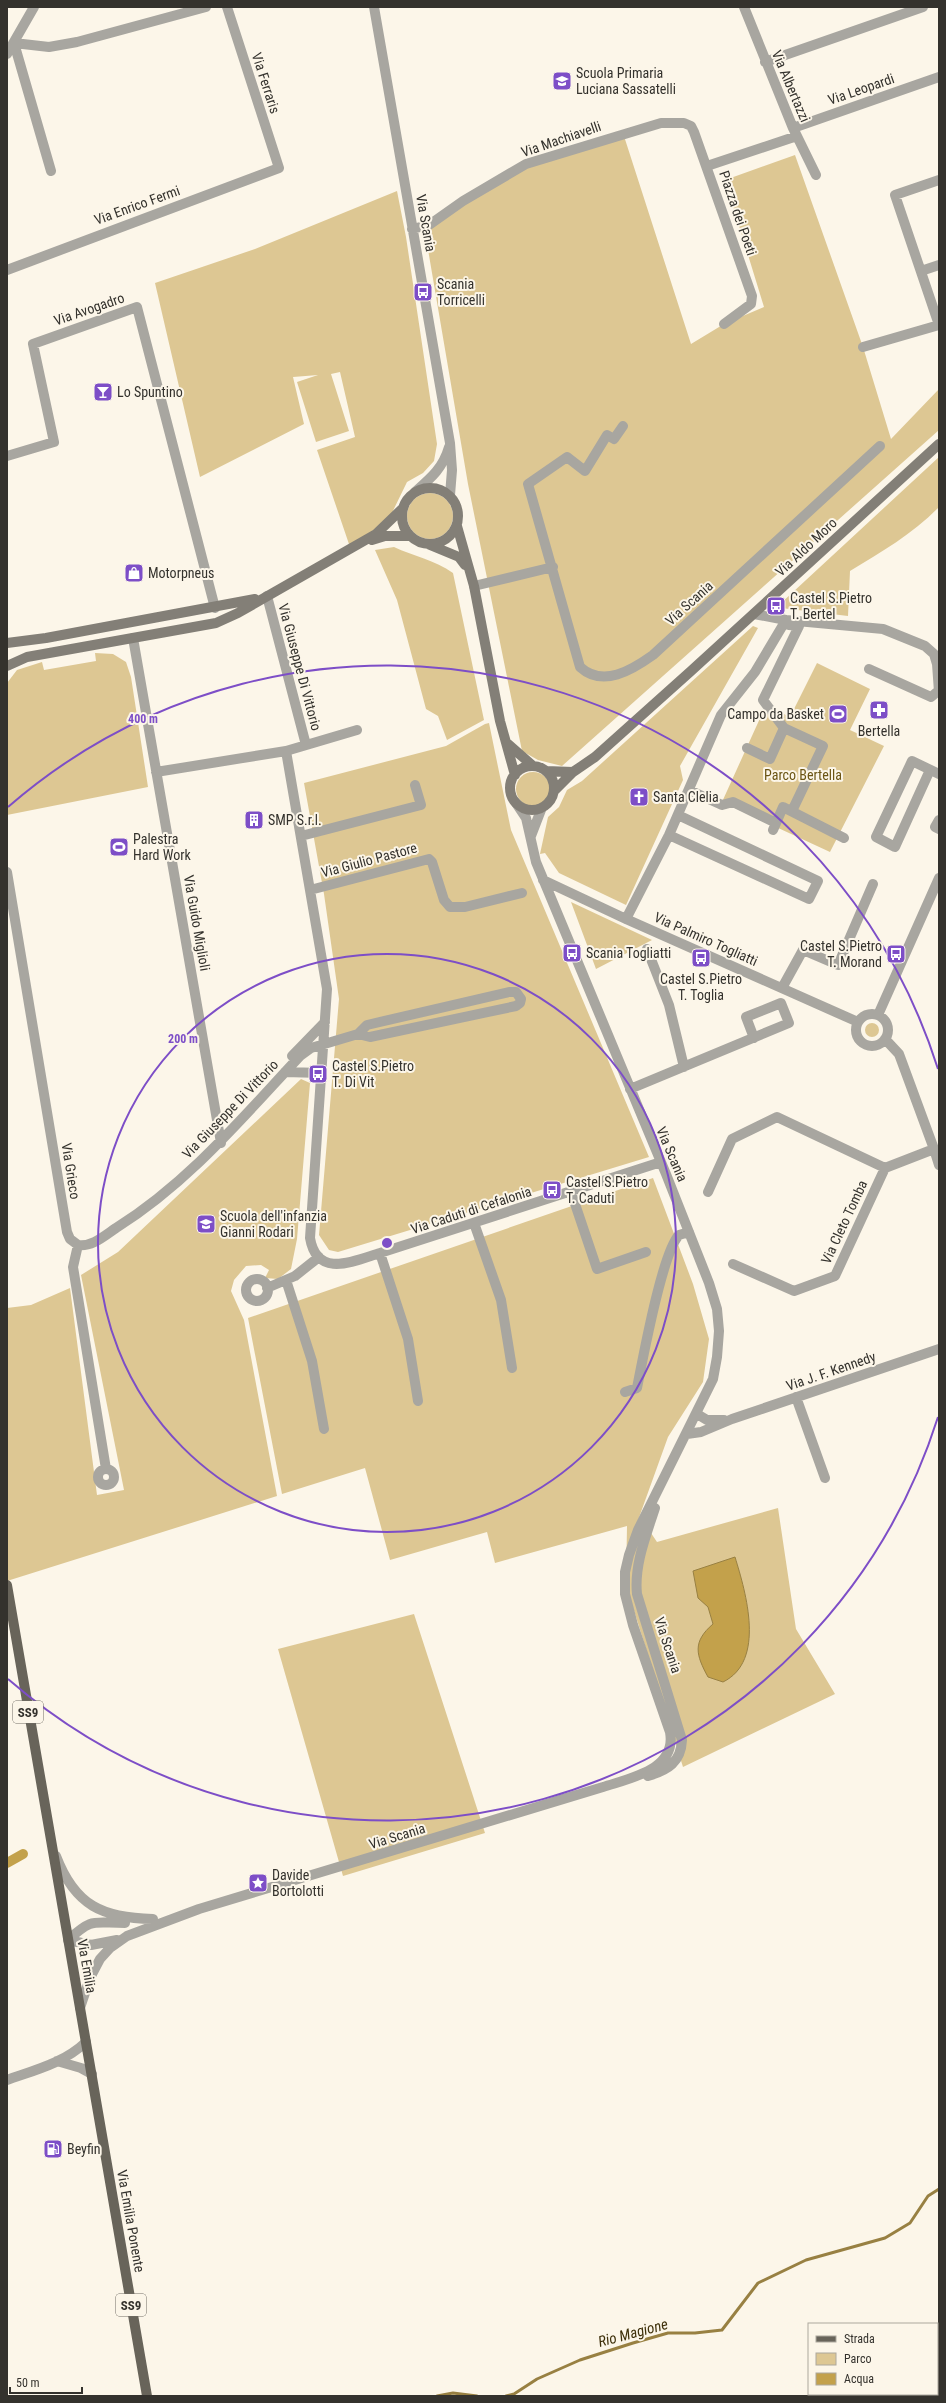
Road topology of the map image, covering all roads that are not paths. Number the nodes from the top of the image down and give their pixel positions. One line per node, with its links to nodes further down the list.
1 (34, 7): 7 (street)
2 (206, 7): 7 (street)
3 (227, 7): 13 (street, Via Ferraris)
4 (374, 7): 17 (street, Via Scania)
5 (744, 7): 9 (street, Via Albertazzi)
6 (923, 7): 9 (street)
7 (14, 43): 8 (street); 14 (street)
8 (7, 54)
9 (765, 62): 11 (street, Via Albertazzi)
10 (939, 77): 11 (street, Via Leopardi)
11 (795, 132): 12 (street, Piazza dei Poeti); 15 (street, Via Albertazzi)
12 (707, 166): 17 (street, Via Machiavelli); 21 (street, Piazza dei Poeti)
13 (279, 168): 19 (street, Via Enrico Fermi)
14 (51, 170)
15 (816, 175)
16 (939, 180): 20 (street)
17 (412, 229): 27 (street, Via Scania)
18 (939, 265): 20 (street)
19 (7, 268)
20 (921, 271): 22 (street)
21 (724, 324)
22 (863, 347)
23 (623, 426): 35 (street, Via Scania)
24 (939, 444): 39 (main road, Via Aldo Moro)
25 (880, 446): 35 (street, Via Scania)
26 (7, 456): 40 (street, Via Avogadro)
27 (448, 458): 28 (street, Via Scania); 29 (street, Via Scania)
28 (415, 492): 29 (main road); 30 (main road, Via Scania)
29 (450, 495): 31 (main road, Via Scania)
30 (402, 508): 32 (main road); 33 (main road, Via Scania)
31 (457, 526): 34 (main road); 36 (main road, Via Scania)
32 (410, 536): 33 (main road); 34 (main road, Via Scania)
33 (359, 544): 38 (main road)
34 (428, 544): 36 (main road, Via Scania)
35 (553, 567): 37 (street)
36 (470, 572): 37 (main road, Via Scania)
37 (474, 586): 51 (main road, Via Scania)
38 (267, 596): 40 (main road); 44 (main road); 52 (street, Via Giuseppe Di Vittorio)
39 (766, 603): 41 (main road, Via Aldo Moro); 42 (street)
40 (215, 608): 43 (main road)
41 (754, 614): 42 (street); 58 (main road, Via Aldo Moro)
42 (782, 622): 48 (street); 49 (street); 62 (street)
43 (130, 623): 44 (main road); 45 (main road)
44 (133, 638): 46 (main road); 57 (street, Via Guido Miglioli)
45 (7, 643)
46 (7, 666)
47 (869, 669): 48 (street)
48 (938, 692)
49 (784, 728): 53 (street); 66 (street)
50 (357, 730): 52 (street, Via Giuseppe Di Vittorio)
51 (506, 743): 55 (main road); 60 (main road, Via Scania)
52 (306, 745): 54 (street, Via Giuseppe Di Vittorio)
53 (747, 748)
54 (286, 751): 57 (street, Via Giuseppe Di Vittorio); 71 (street)
55 (533, 766): 56 (main road); 60 (main road)
56 (546, 771): 58 (main road); 63 (main road)
57 (156, 772): 94 (street, Via Guido Miglioli)
58 (573, 772): 63 (main road, Via Aldo Moro)
59 (934, 772): 59 (street)
60 (515, 775): 64 (main road, Via Scania)
61 (415, 785): 71 (street)
62 (689, 790): 66 (street); 67 (street)
63 (554, 791): 65 (main road)
64 (516, 803): 65 (main road); 72 (street, Via Scania)
65 (541, 810): 72 (street)
66 (792, 811): 73 (street)
67 (678, 815): 70 (street); 70 (street)
68 (939, 820): 69 (street)
69 (939, 829)
70 (669, 835): 80 (street)
71 (301, 836): 78 (street)
72 (531, 836): 76 (street, Via Scania)
73 (844, 838)
74 (7, 872): 103 (street, Via Grieco)
75 (939, 878): 83 (street)
76 (543, 880): 80 (street, Via Palmiro Togliatti); 93 (street, Via Scania)
77 (873, 884): 82 (street)
78 (310, 890): 79 (street, Via Giulio Pastore); 84 (street)
79 (522, 893)
80 (626, 919): 82 (street, Via Palmiro Togliatti)
81 (647, 949): 90 (street)
82 (782, 988): 85 (street, Via Palmiro Togliatti)
83 (878, 1015): 85 (street); 88 (street)
84 (325, 1022): 89 (street); 91 (street)
85 (858, 1022): 88 (street)
86 (358, 1034): 86 (street); 89 (street, Via Giuseppe Di Vittorio)
87 (754, 1038): 90 (street)
88 (885, 1039): 95 (street)
89 (323, 1044): 91 (street, Via Giuseppe Di Vittorio); 92 (street)
90 (684, 1067): 93 (street)
91 (285, 1072): 92 (street); 94 (street, Via Giuseppe Di Vittorio)
92 (321, 1073): 106 (street)
93 (630, 1089): 96 (street, Via Scania)
94 (221, 1143): 103 (street, Via Giuseppe Di Vittorio)
95 (934, 1149): 97 (street); 98 (street)
96 (661, 1162): 99 (street, Via Caduti di Cefalonia); 102 (street, Via Scania)
97 (939, 1165)
98 (885, 1168): 100 (street); 107 (street, Via Cleto Tomba)
99 (571, 1192): 101 (street, Via Caduti di Cefalonia); 104 (street)
100 (708, 1192)
101 (474, 1223): 105 (street, Via Caduti di Cefalonia); 111 (street)
102 (689, 1232): 112 (street); 115 (street, Via Scania)
103 (78, 1245): 119 (street)
104 (646, 1252)
105 (380, 1253): 106 (street, Via Caduti di Cefalonia); 114 (street)
106 (319, 1257): 108 (street)
107 (733, 1264)
108 (286, 1280): 109 (street); 117 (street)
109 (267, 1288)
110 (939, 1349): 113 (street, Via J. F. Kennedy)
111 (512, 1368)
112 (625, 1392)
113 (796, 1397): 116 (street, Via J. F. Kennedy); 120 (street)
114 (418, 1401)
115 (697, 1414): 116 (street); 118 (street, Via Scania)
116 (732, 1419): 118 (street)
117 (324, 1429)
118 (687, 1434): 123 (street, Via Scania)
119 (106, 1469)
120 (825, 1478)
121 (7, 1585): 122 (main road, SS9)
122 (50, 1839): 124 (street, Via Scania); 126 (main road, Via Emilia / SS9)
123 (199, 1909): 124 (street, Via Scania); 125 (street, Via Scania)
124 (153, 1919): 126 (street, Via Scania)
125 (127, 1936): 126 (street, Via Scania); 127 (street, Via Scania)
126 (68, 1940): 127 (main road, Via Emilia / SS9)
127 (80, 2008): 128 (main road, Via Emilia / SS9)
128 (86, 2042): 129 (street); 130 (main road, Via Emilia / SS9)
129 (57, 2061): 130 (street); 131 (street)
130 (92, 2074): 132 (main road, Via Emilia / SS9)
131 (7, 2080)
132 (96, 2099): 133 (main road, Via Emilia Ponente / SS9)
133 (147, 2396)

